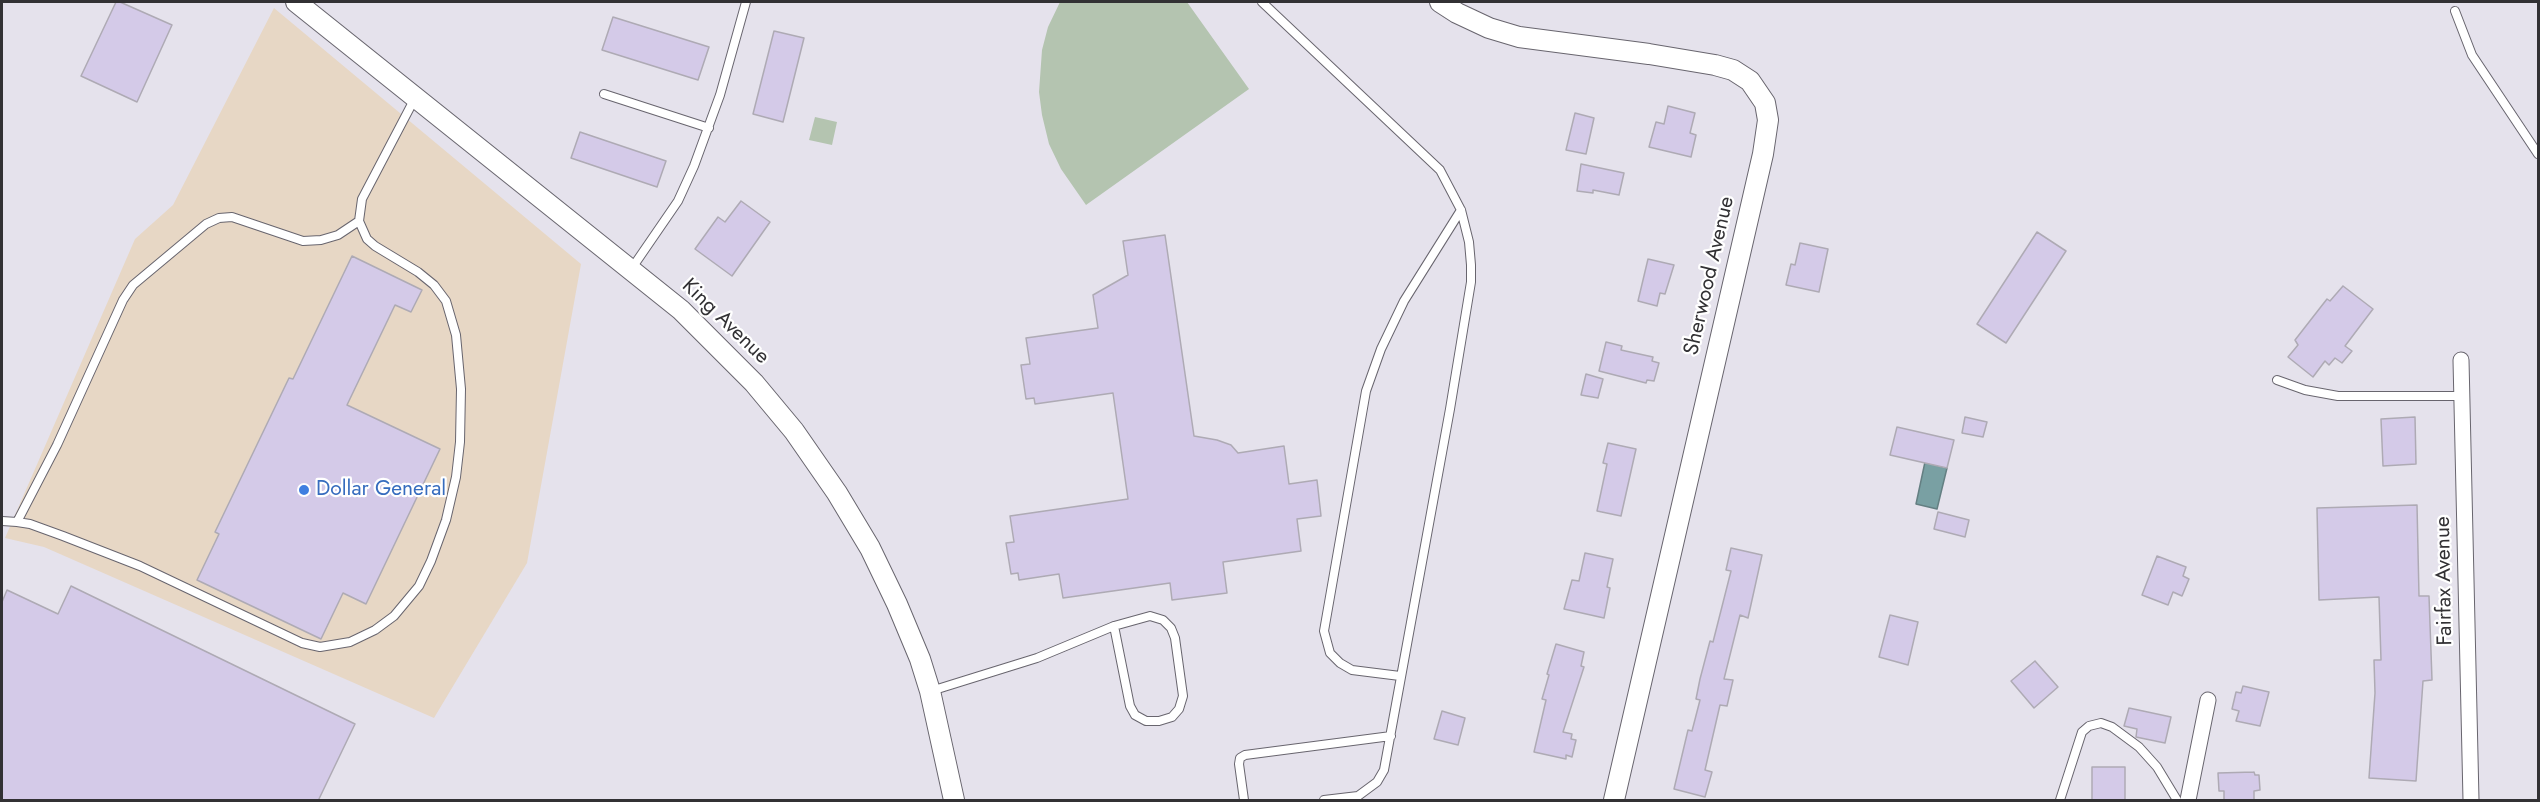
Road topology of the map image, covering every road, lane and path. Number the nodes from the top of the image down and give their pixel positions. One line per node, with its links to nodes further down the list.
1 (296, 2): 7 (street, King Avenue)
2 (746, 2): 8 (lane)
3 (1262, 2): 10 (lane)
4 (1440, 2): 26 (street, Sherwood Avenue)
5 (2455, 11): 9 (lane)
6 (604, 94): 8 (lane)
7 (416, 96): 11 (lane); 12 (street, King Avenue)
8 (709, 128): 12 (lane)
9 (2538, 154)
10 (1461, 210): 19 (lane); 19 (lane)
11 (359, 220): 17 (lane); 17 (lane)
12 (631, 269): 20 (street, King Avenue)
13 (2461, 360): 15 (street, Fairfax Avenue)
14 (2277, 380): 15 (lane)
15 (2462, 396): 30 (street, Fairfax Avenue)
16 (2, 521): 17 (lane)
17 (17, 522)
18 (1114, 626): 18 (lane); 20 (lane)
19 (1400, 676): 22 (lane)
20 (930, 691): 23 (street, King Avenue)
21 (2208, 700): 29 (street)
22 (1391, 736): 24 (lane); 25 (lane)
23 (954, 801)
24 (1244, 801)
25 (1324, 801)
26 (1614, 801)
27 (2060, 801): 28 (lane)
28 (2177, 801)
29 (2188, 801)
30 (2471, 801)

